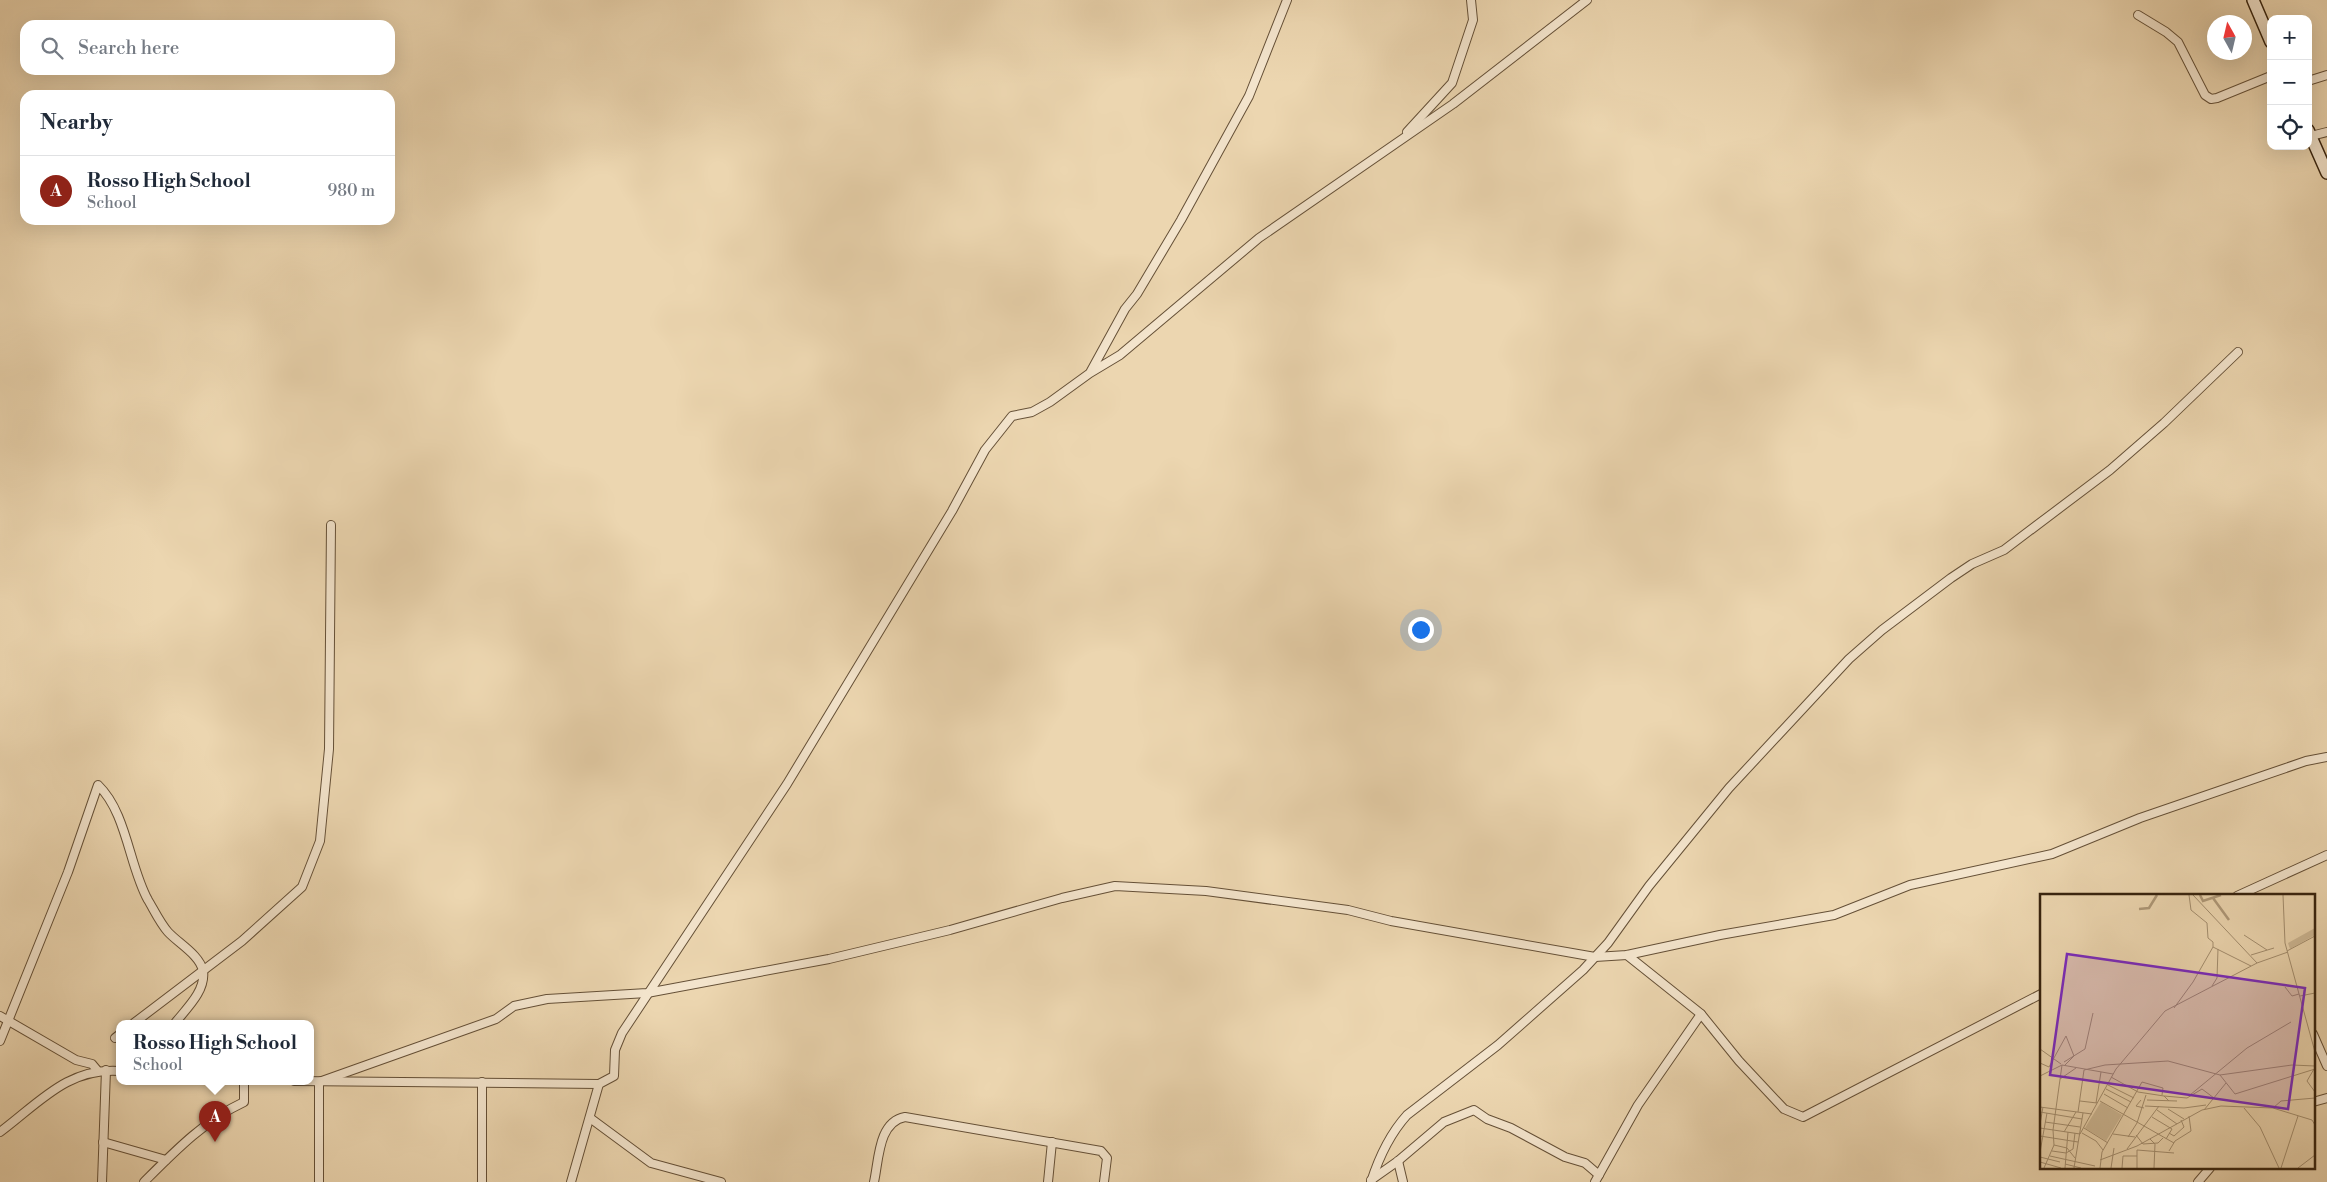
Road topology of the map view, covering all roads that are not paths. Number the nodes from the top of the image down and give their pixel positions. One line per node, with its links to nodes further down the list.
1 (1288, 0): 16 (street)
2 (1471, 0): 13 (street)
3 (1587, 0): 13 (street)
4 (2253, 0): 6 (street)
5 (2138, 14): 8 (street)
6 (2267, 33)
7 (2327, 75): 9 (street)
8 (2267, 78)
9 (2312, 80)
10 (2327, 132): 11 (street)
11 (2312, 133)
12 (2312, 138): 14 (street)
13 (1399, 141): 16 (street)
14 (2327, 174)
15 (2238, 352): 22 (street)
16 (1090, 373): 24 (street)
17 (331, 525): 23 (street)
18 (2327, 757): 21 (street)
19 (2327, 855): 20 (street)
20 (2241, 894)
21 (1627, 955): 22 (street); 26 (street)
22 (1595, 957): 24 (street); 52 (street)
23 (203, 970): 28 (street); 29 (street); 30 (street)
24 (647, 994): 38 (street); 40 (street)
25 (2040, 995): 26 (street)
26 (1701, 1014): 51 (street)
27 (0, 1016): 28 (street)
28 (8, 1020): 32 (street); 34 (street)
29 (138, 1020)
30 (177, 1020)
31 (2314, 1036): 33 (street)
32 (0, 1041)
33 (2327, 1066)
34 (97, 1070): 35 (street); 45 (street)
35 (106, 1070): 36 (street); 46 (street)
36 (116, 1070)
37 (314, 1082): 38 (street)
38 (319, 1082): 39 (street); 55 (street)
39 (482, 1082): 40 (street); 56 (street)
40 (599, 1084): 44 (street)
41 (244, 1085): 48 (street)
42 (2327, 1098): 43 (street)
43 (2314, 1102)
44 (590, 1118): 57 (street); 58 (street)
45 (0, 1132)
46 (103, 1142): 48 (street); 53 (street)
47 (1052, 1142): 59 (street); 60 (street); 61 (street)
48 (166, 1160): 54 (street)
49 (1398, 1161): 51 (street); 52 (street); 62 (street)
50 (2208, 1170): 63 (street)
51 (1597, 1179)
52 (1371, 1181)
53 (102, 1182)
54 (144, 1182)
55 (319, 1182)
56 (482, 1182)
57 (570, 1182)
58 (721, 1182)
59 (874, 1182)
60 (1048, 1182)
61 (1104, 1182)
62 (1403, 1182)
63 (2198, 1182)

